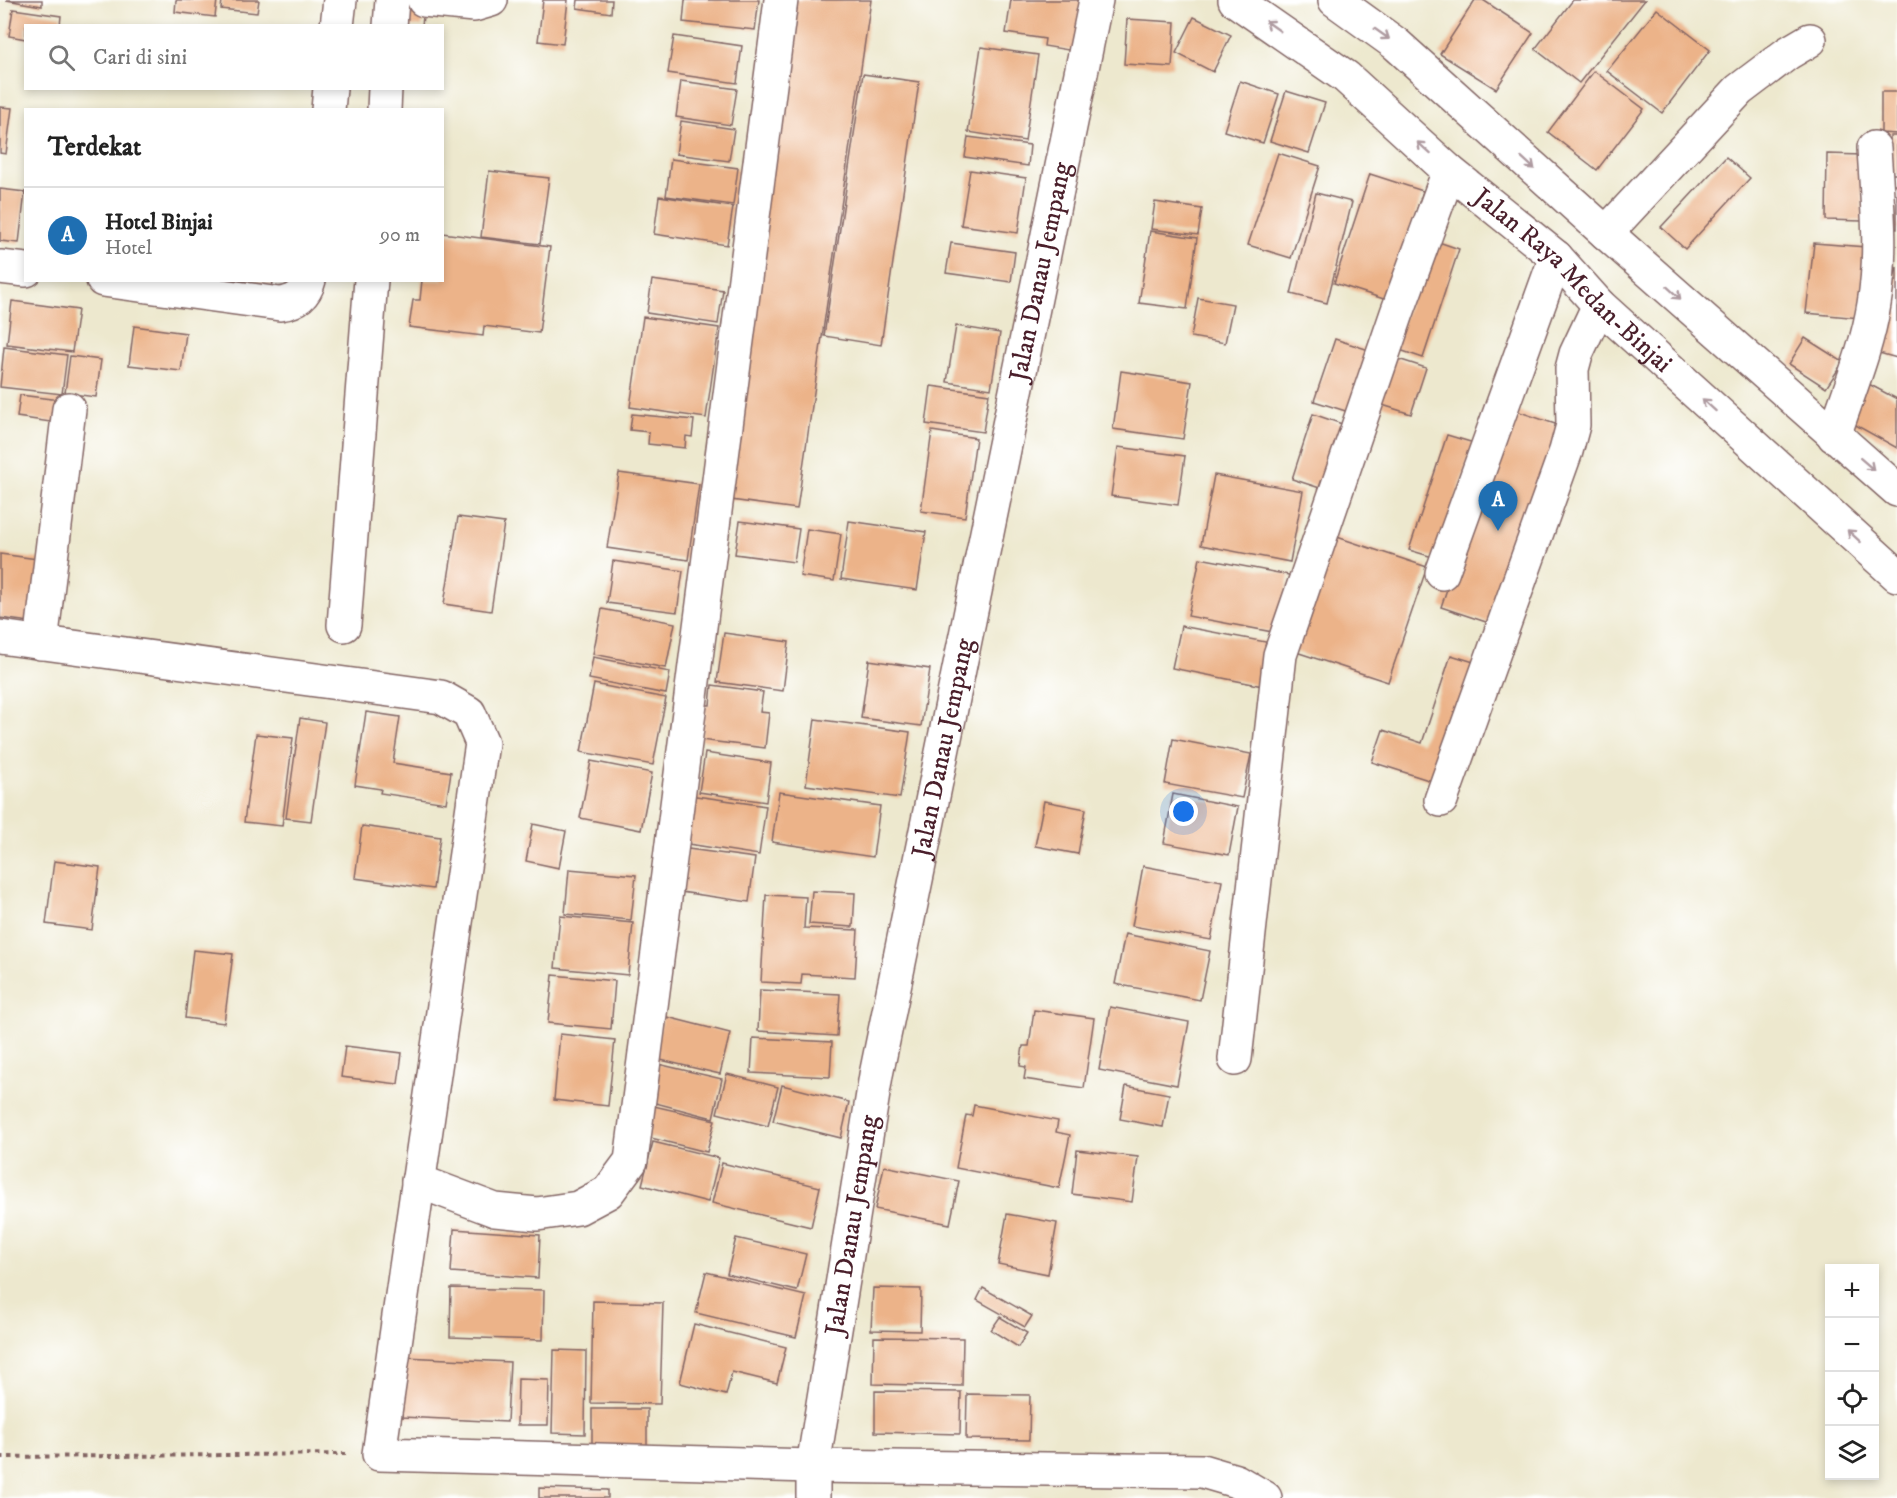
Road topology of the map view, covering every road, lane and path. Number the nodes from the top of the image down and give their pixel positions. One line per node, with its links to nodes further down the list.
1 (340, 0): 9 (street)
2 (392, 0): 10 (street)
3 (424, 0): 4 (street)
4 (491, 0)
5 (781, 0): 36 (street)
6 (1096, 0): 39 (street, Jalan Danau Jempang)
7 (1235, 0): 17 (street, Jalan Raya Medan-Binjai, one-way to 7)
8 (1335, 0): 18 (street, one-way to 18)
9 (337, 24)
10 (390, 24)
11 (1810, 40): 18 (street)
12 (330, 90): 14 (street)
13 (385, 90): 15 (street)
14 (328, 108)
15 (384, 108)
16 (1874, 148): 27 (street)
17 (1449, 171): 19 (street, Jalan Raya Medan-Binjai); 35 (street)
18 (1606, 233): 27 (street, one-way to 27)
19 (1557, 257): 25 (street, Jalan Raya Medan-Binjai); 29 (street)
20 (0, 267): 21 (street)
21 (24, 270)
22 (118, 282): 23 (street)
23 (308, 282)
24 (371, 282): 31 (street)
25 (1599, 305): 30 (street, Jalan Raya Medan-Binjai, one-way to 25); 34 (street)
26 (69, 410): 33 (street)
27 (1834, 436): 28 (street, one-way to 28)
28 (1897, 490)
29 (1442, 573)
30 (1897, 575)
31 (344, 626)
32 (0, 636): 33 (street)
33 (41, 644): 36 (street)
34 (1441, 800)
35 (1235, 1059)
36 (418, 1181): 37 (street)
37 (379, 1454): 38 (path); 39 (street)
38 (0, 1457)
39 (813, 1466): 40 (street, Jalan Danau Jempang); 41 (street)
40 (813, 1498)
41 (1265, 1498)

